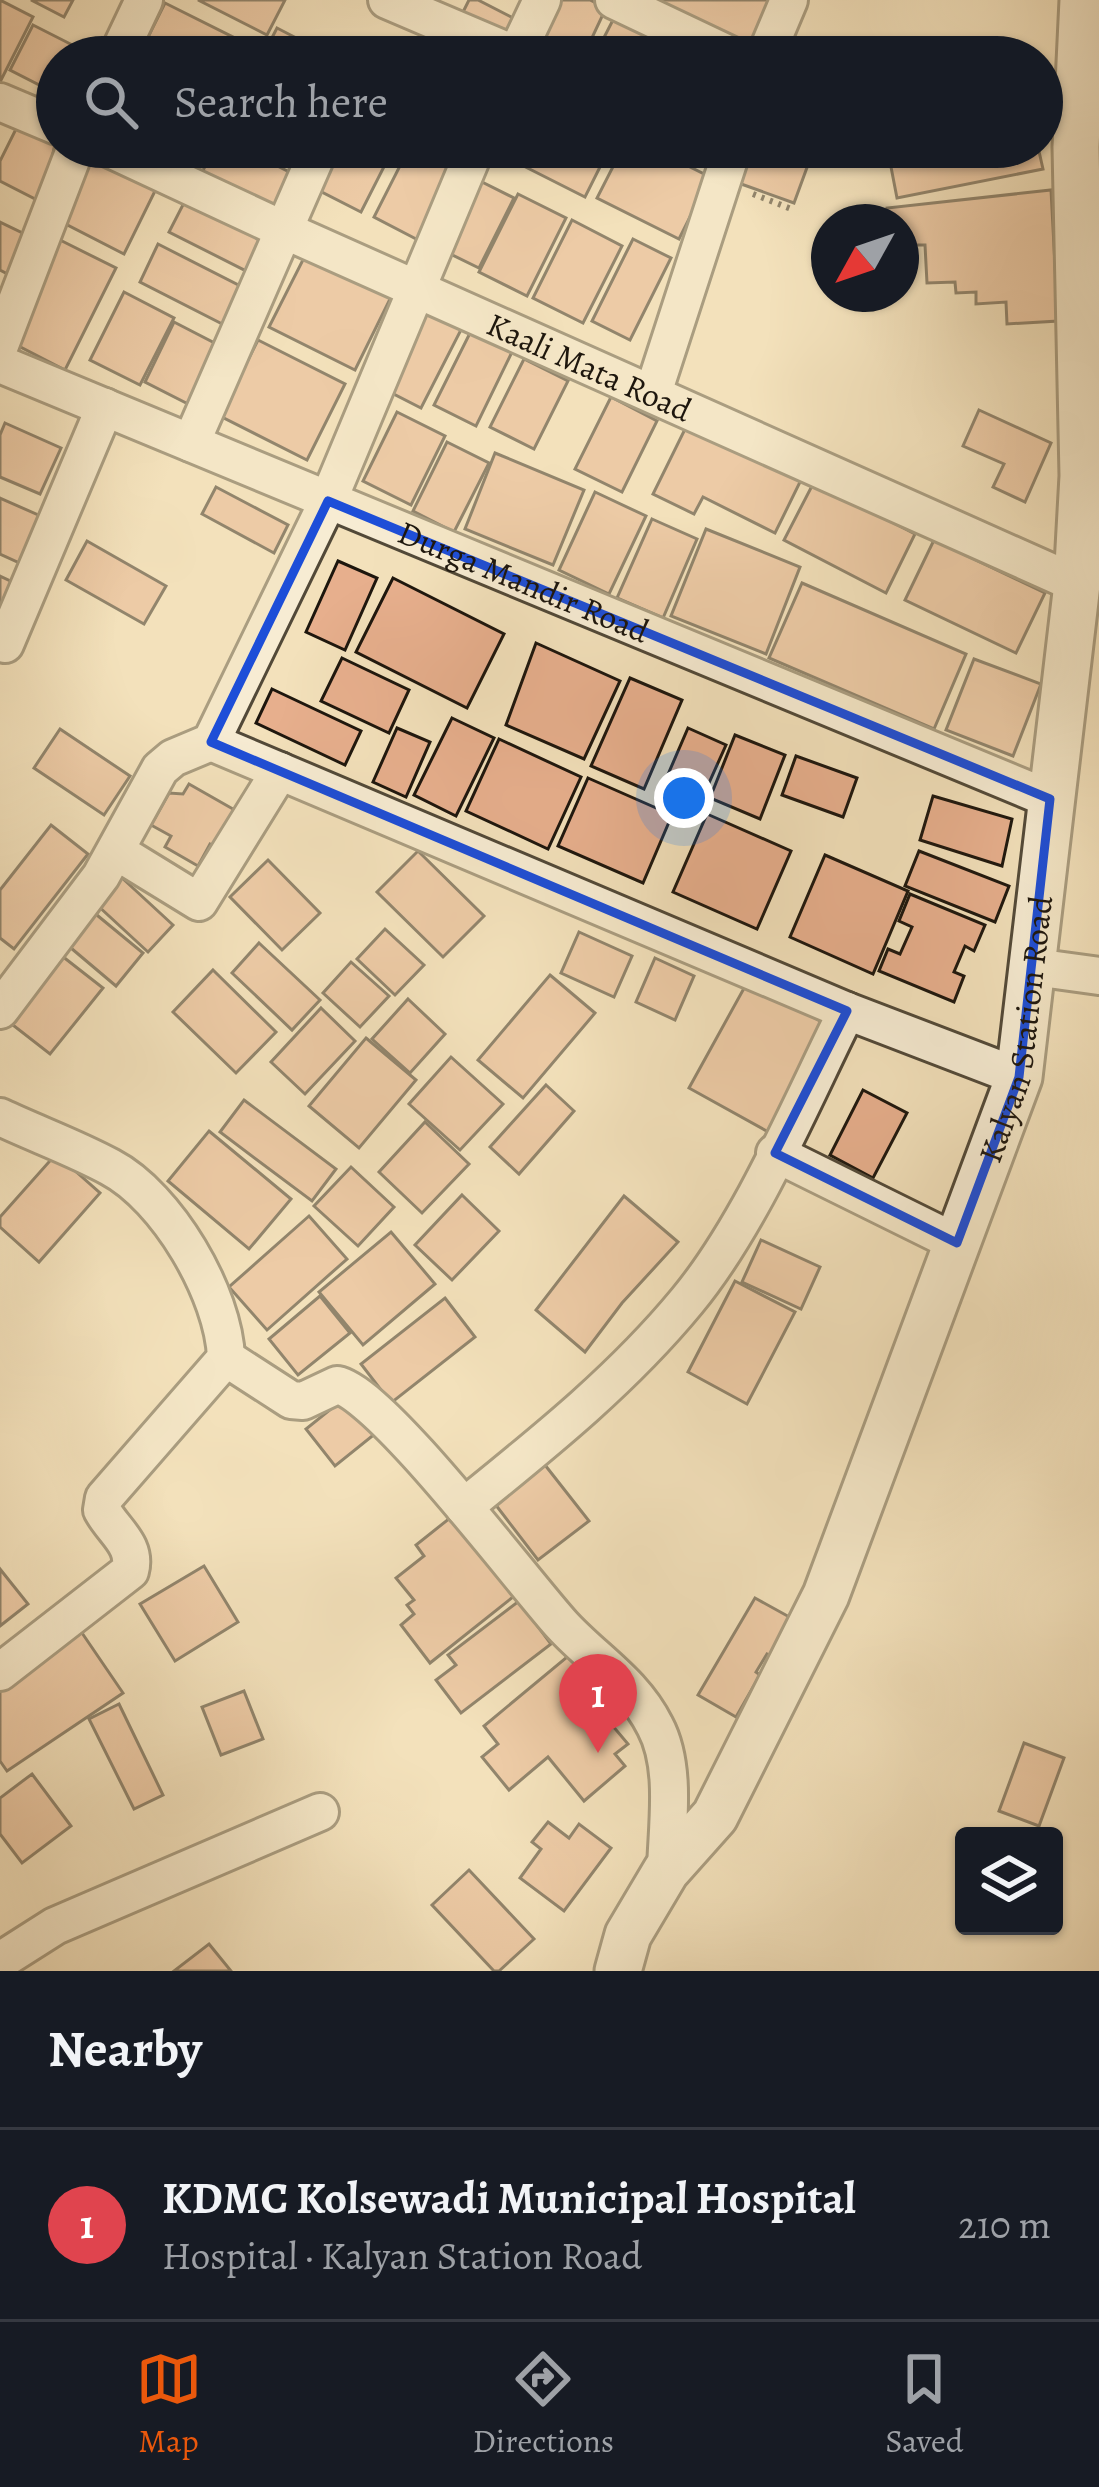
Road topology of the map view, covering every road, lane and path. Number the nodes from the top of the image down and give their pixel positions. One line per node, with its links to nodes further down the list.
1 (144, 0): 7 (street)
2 (387, 0): 8 (street)
3 (542, 0): 9 (street)
4 (614, 0): 10 (street)
5 (789, 0): 11 (street)
6 (1083, 0): 29 (street, Kalyan Station Road)
7 (127, 36)
8 (471, 36)
9 (526, 36)
10 (690, 36)
11 (774, 36)
12 (0, 102): 13 (street)
13 (36, 117)
14 (68, 168): 23 (street)
15 (151, 168): 21 (street, Kaali Mata Road)
16 (311, 168): 21 (street)
17 (467, 168): 22 (street)
18 (722, 168): 25 (street)
19 (739, 168): 20 (path)
20 (794, 210)
21 (284, 230): 22 (street, Kaali Mata Road); 27 (street)
22 (415, 289): 25 (street, Kaali Mata Road); 28 (street)
23 (0, 345)
24 (0, 364): 26 (street, Durga Mandir Road)
25 (652, 392): 29 (street, Kaali Mata Road)
26 (105, 407): 27 (street, Durga Mandir Road); 30 (street)
27 (191, 442): 28 (street, Durga Mandir Road)
28 (328, 501): 31 (street); 34 (street, Durga Mandir Road)
29 (1077, 584): 34 (street, Kalyan Station Road)
30 (4, 644)
31 (211, 742): 32 (street); 35 (street)
32 (280, 771): 35 (street); 39 (street)
33 (168, 788): 35 (street)
34 (1050, 799): 36 (street, Kalyan Station Road)
35 (124, 856): 38 (street)
36 (1034, 967): 37 (street); 40 (street, Kalyan Station Road)
37 (1099, 976)
38 (0, 1010)
39 (847, 1011): 40 (street); 42 (street)
40 (1019, 1077): 43 (street, Kalyan Station Road)
41 (0, 1117): 44 (street)
42 (776, 1153): 43 (street); 45 (street)
43 (957, 1243): 48 (street, Kalyan Station Road)
44 (226, 1358): 45 (street); 46 (street)
45 (464, 1507): 48 (street)
46 (0, 1672)
47 (320, 1812): 49 (street)
48 (666, 1871): 50 (street, Kalyan Station Road)
49 (16, 1961)
50 (618, 1971)

